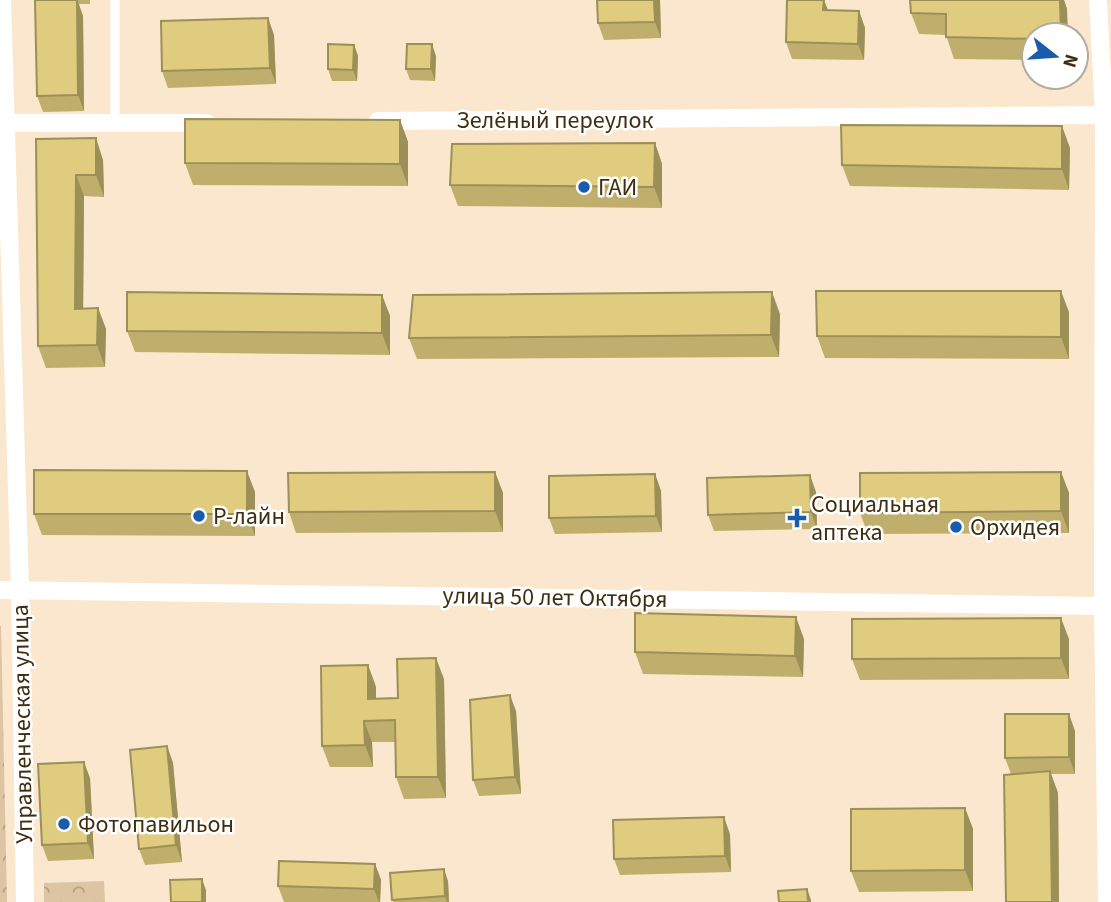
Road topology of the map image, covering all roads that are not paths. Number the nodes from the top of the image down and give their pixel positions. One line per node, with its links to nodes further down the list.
1 (2, 0): 4 (street, Управленческая улица)
2 (115, 0): 9 (lane)
3 (1098, 0): 5 (street)
4 (1, 22): 7 (street, Управленческая улица)
5 (1104, 115): 6 (street, Зелёный переулок); 12 (street)
6 (365, 121)
7 (7, 122): 9 (street); 10 (street, Управленческая улица)
8 (226, 123): 9 (street)
9 (115, 124)
10 (20, 589): 11 (street, улица 50 лет Октября); 12 (street, улица 50 лет Октября); 13 (street, Управленческая улица)
11 (0, 590)
12 (1107, 606): 14 (street)
13 (25, 902)
14 (1107, 902)

